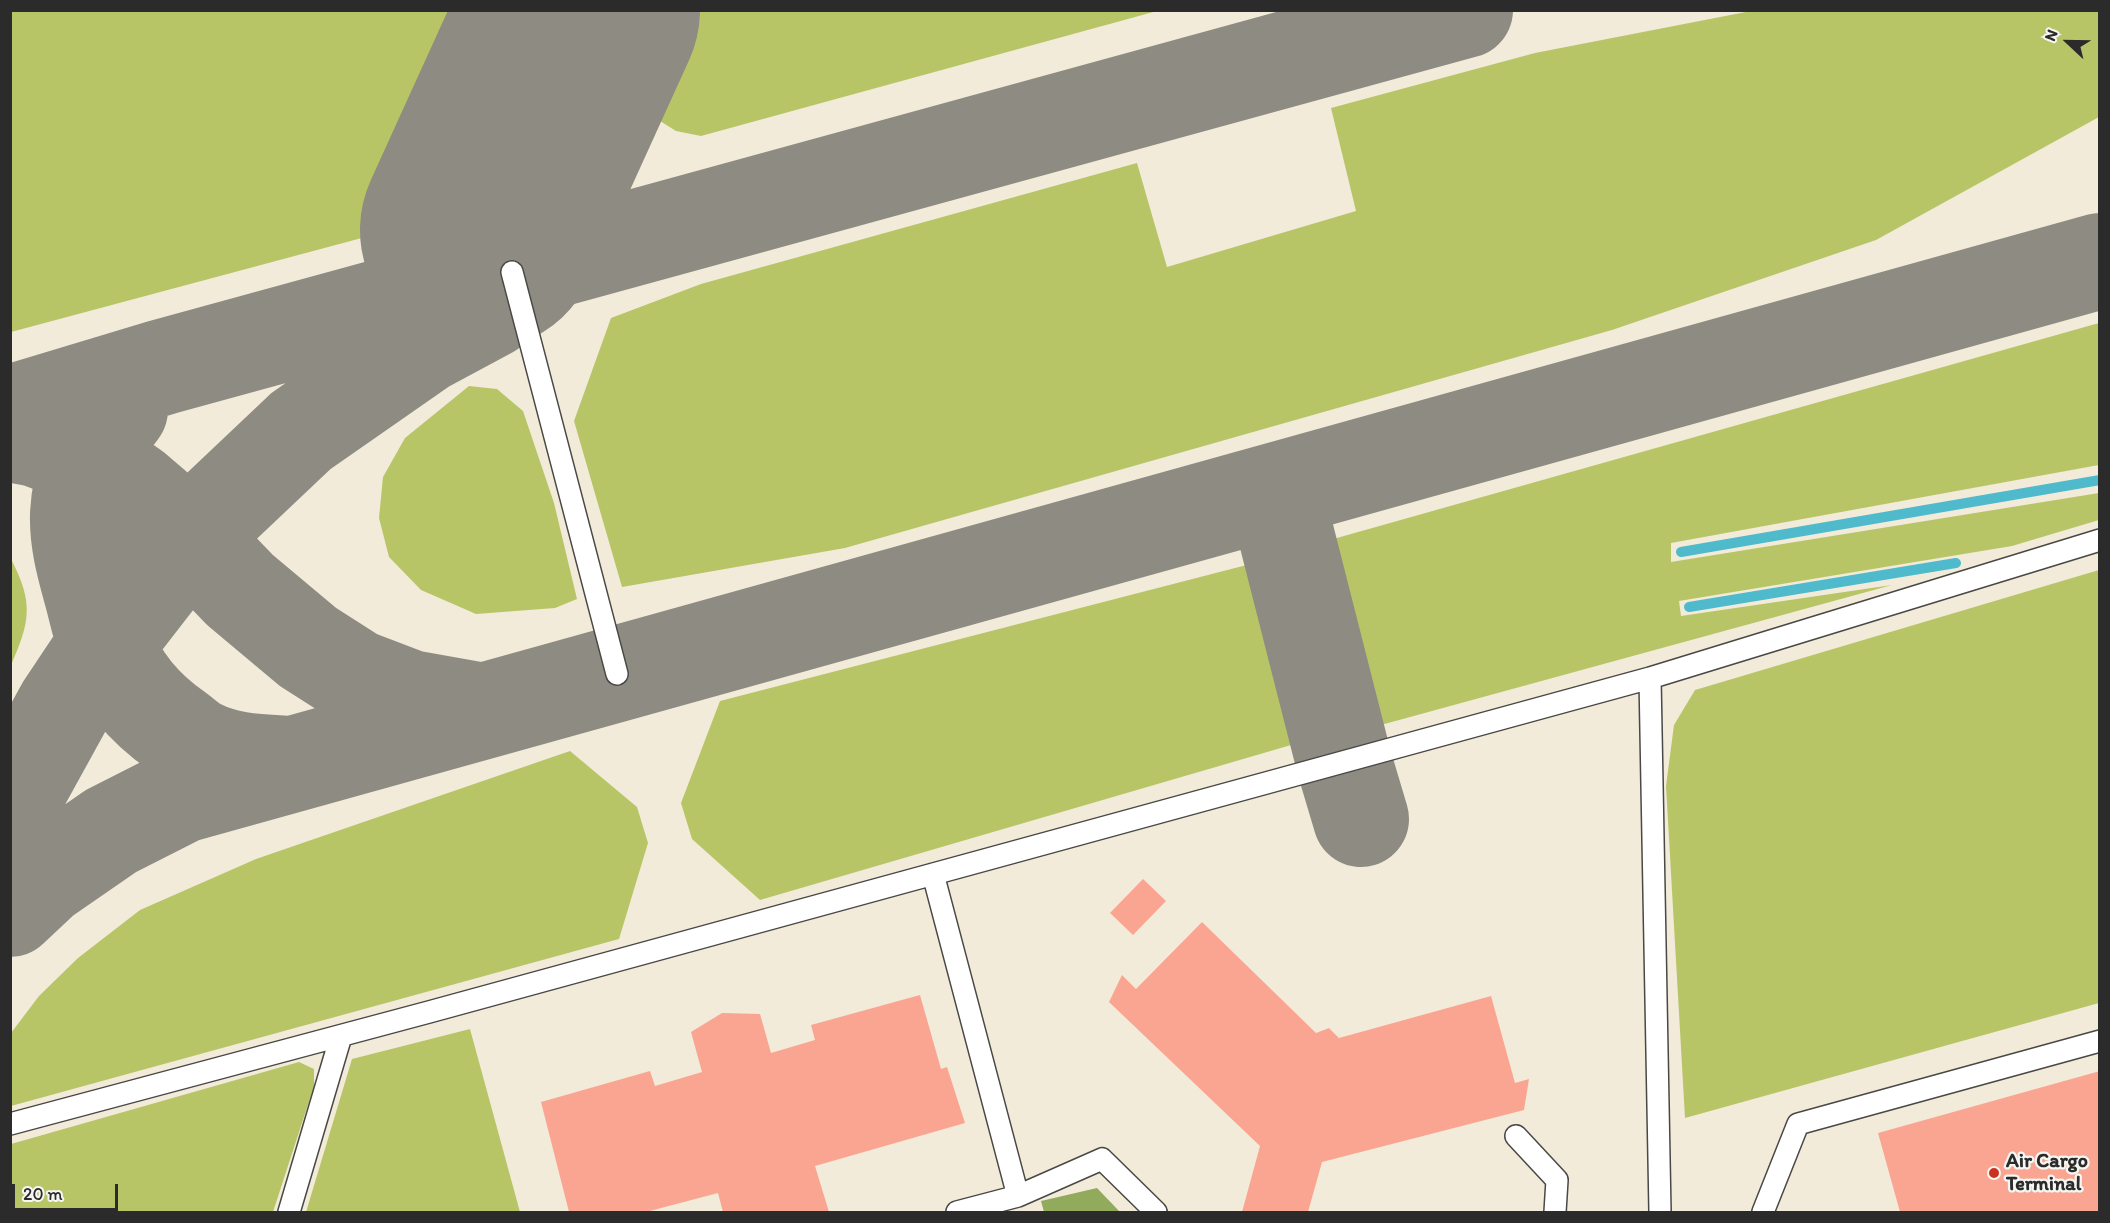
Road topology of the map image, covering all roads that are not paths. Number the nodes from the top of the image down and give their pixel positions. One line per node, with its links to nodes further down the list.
1 (512, 272): 3 (lane)
2 (2100, 540): 4 (lane)
3 (617, 674)
4 (1650, 678): 5 (lane); 15 (lane)
5 (933, 874): 6 (lane); 10 (lane)
6 (341, 1036): 8 (lane); 11 (lane)
7 (2100, 1041): 16 (lane)
8 (10, 1124)
9 (1516, 1136): 14 (lane)
10 (1018, 1196): 12 (lane); 13 (lane)
11 (289, 1212)
12 (957, 1212)
13 (1156, 1212)
14 (1555, 1212)
15 (1660, 1212)
16 (1763, 1212)

